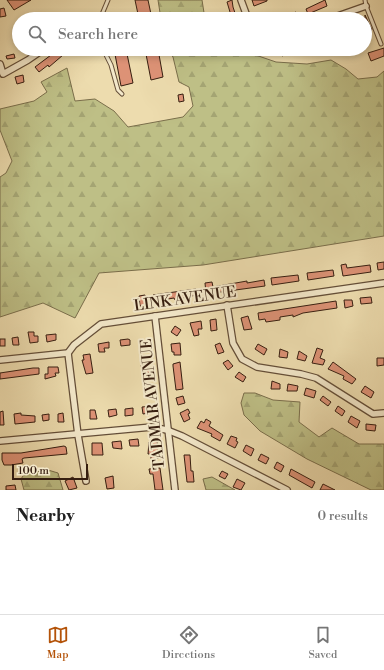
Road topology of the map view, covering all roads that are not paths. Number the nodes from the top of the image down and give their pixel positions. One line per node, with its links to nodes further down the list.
1 (108, 0): 4 (lane)
2 (241, 0): 5 (street)
3 (366, 3): 6 (street)
4 (103, 12)
5 (245, 12)
6 (346, 12)
7 (372, 19): 8 (lane)
8 (381, 44)
9 (34, 56): 12 (street)
10 (106, 56): 13 (lane)
11 (0, 64): 12 (street)
12 (1, 74)
13 (122, 94)
14 (384, 283): 15 (street, LINK AVENUE)
15 (227, 305): 16 (street, LINK AVENUE); 19 (street)
16 (156, 316): 17 (street, LINK AVENUE); 20 (street, TADMAR AVENUE)
17 (68, 353): 18 (street); 21 (street)
18 (0, 360)
19 (384, 412)
20 (167, 430): 21 (street); 24 (street, TADMAR AVENUE); 25 (street)
21 (78, 435): 22 (street); 23 (street)
22 (0, 440)
23 (86, 481)
24 (175, 490)
25 (287, 490)

